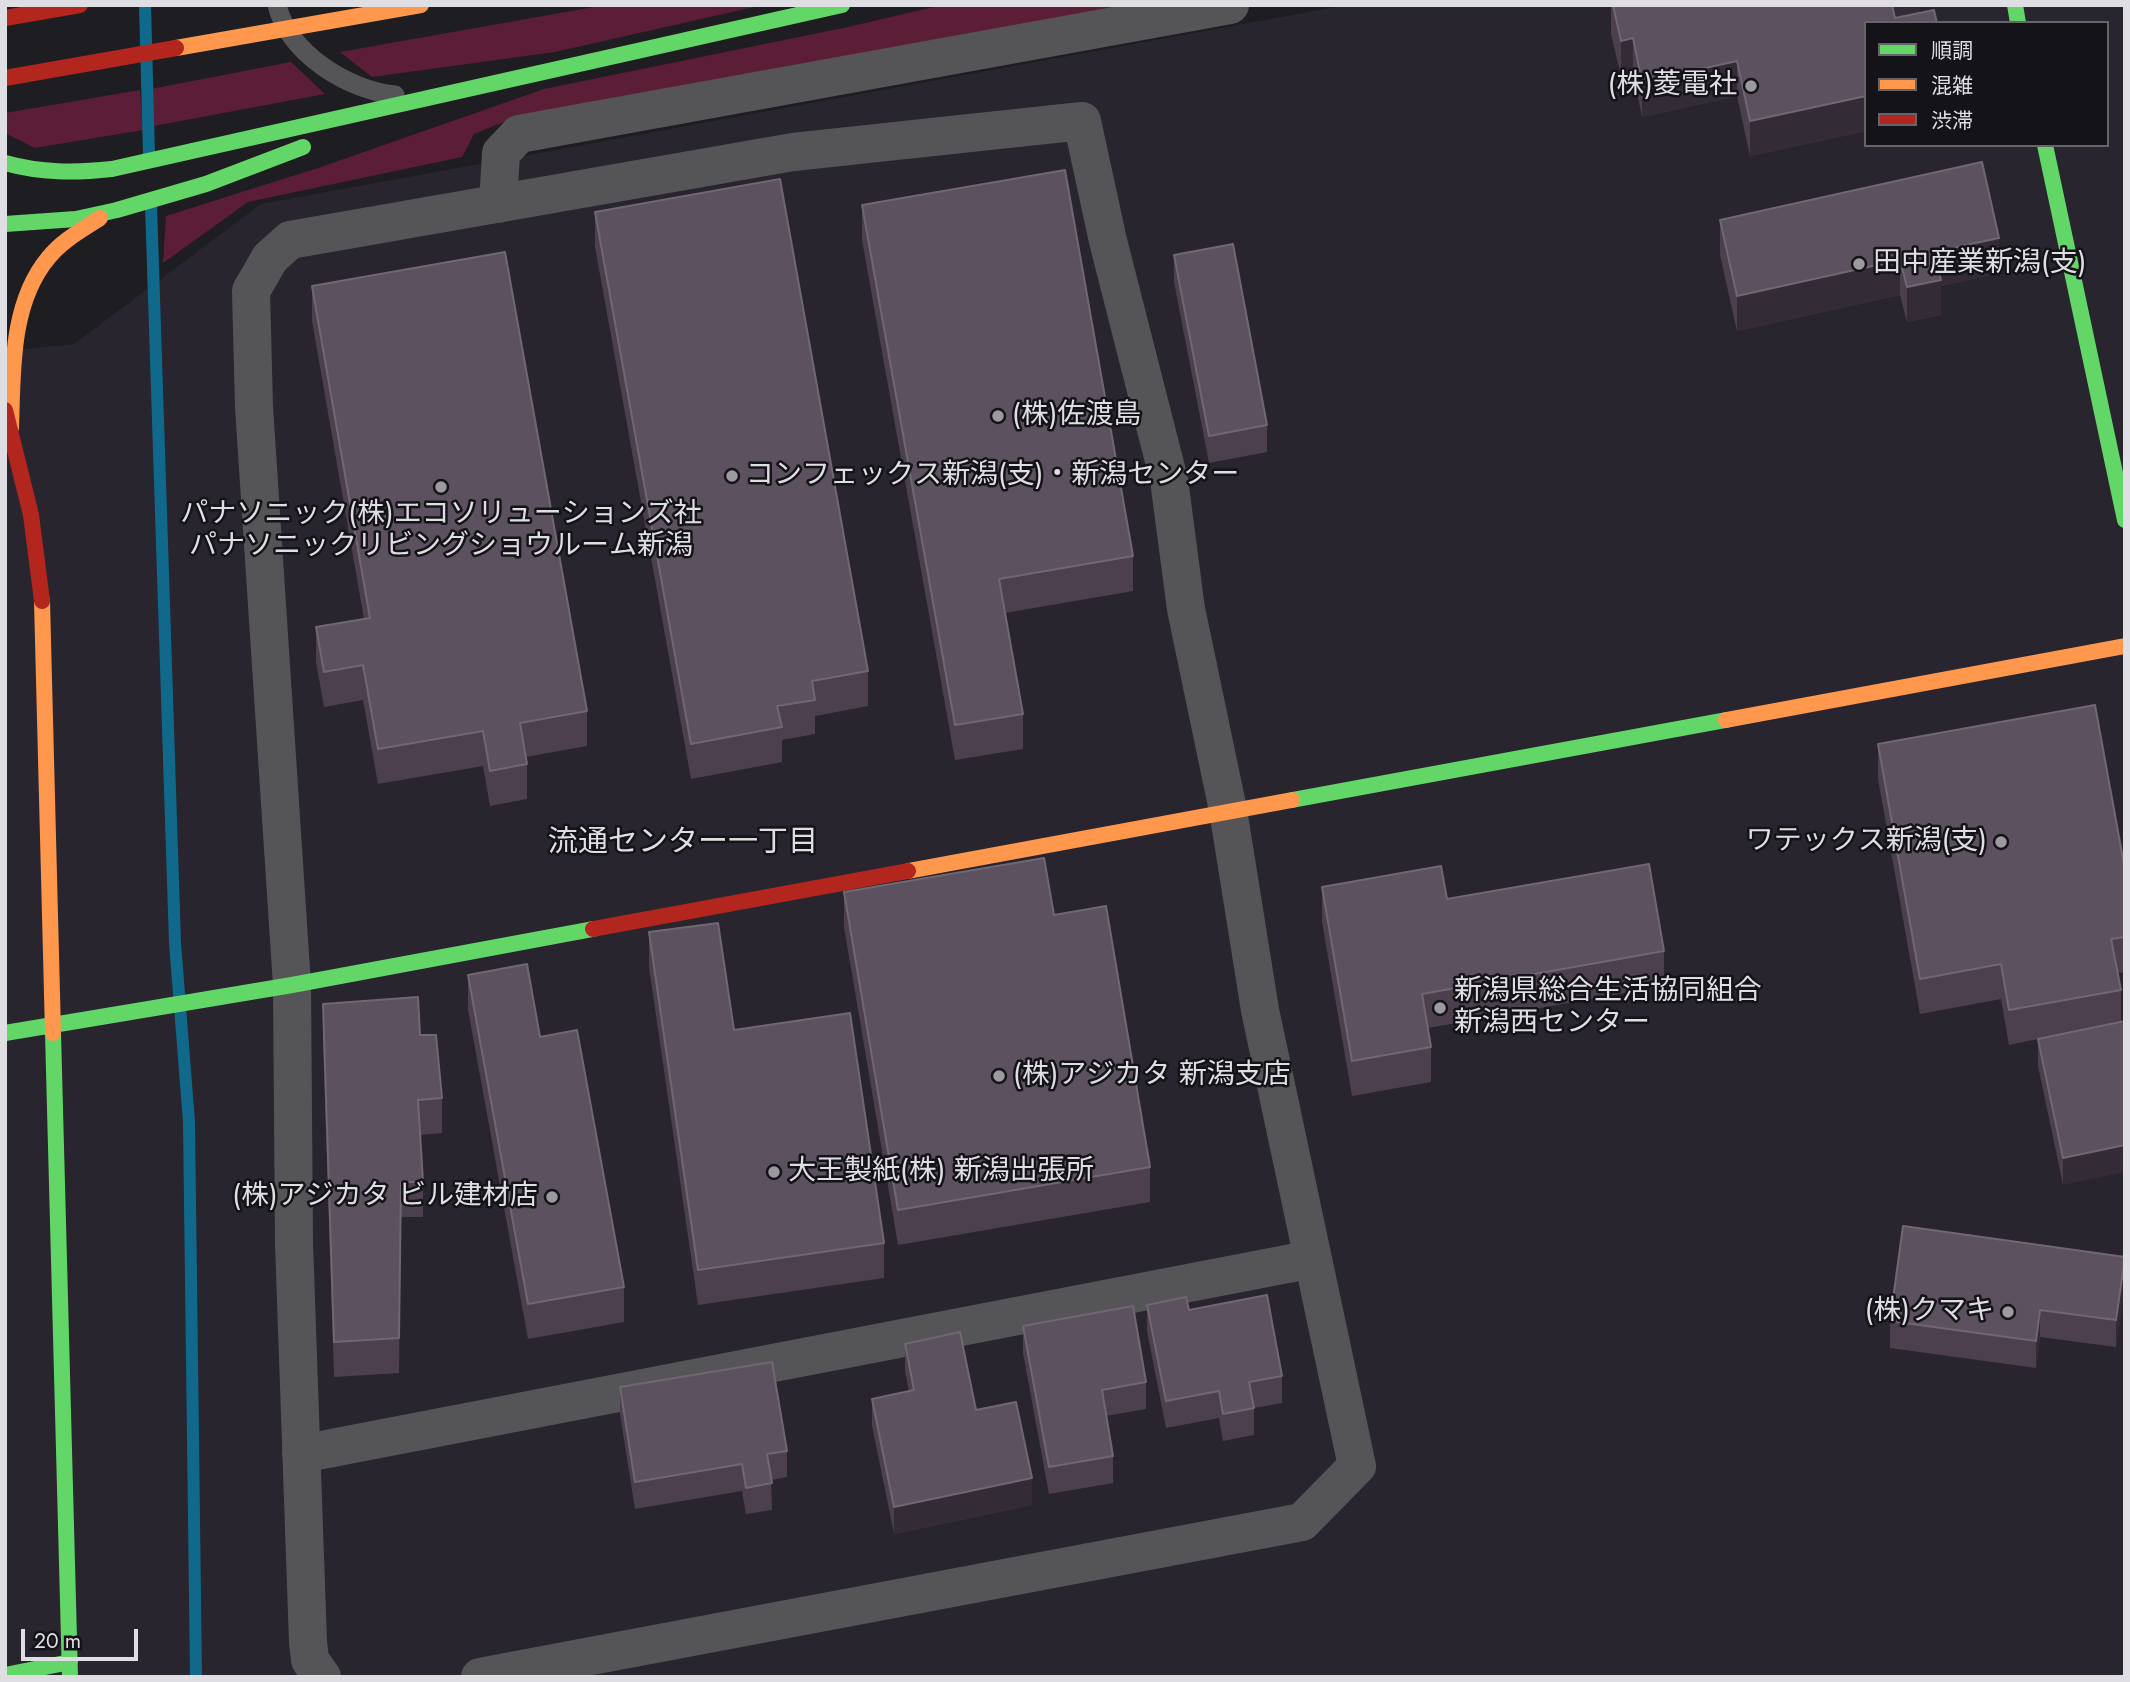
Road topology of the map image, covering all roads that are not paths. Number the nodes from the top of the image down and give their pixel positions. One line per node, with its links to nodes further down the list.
1 (80, 5): 6 (main road)
2 (277, 5): 8 (lane)
3 (421, 5): 7 (main road)
4 (842, 5): 8 (main road)
5 (1230, 5): 11 (street)
6 (5, 18)
7 (5, 78)
8 (431, 99): 10 (main road); 12 (main road)
9 (2045, 147): 16 (main road)
10 (5, 163)
11 (498, 204): 18 (street); 19 (street)
12 (117, 209): 13 (main road); 15 (main road)
13 (5, 224)
14 (5, 410): 15 (main road)
15 (11, 428): 20 (main road)
16 (2125, 520)
17 (2125, 646): 18 (main road)
18 (1228, 810): 19 (main road); 22 (street)
19 (292, 985): 20 (main road); 23 (street)
20 (55, 1025): 21 (main road); 24 (main road)
21 (5, 1032)
22 (1314, 1259): 23 (street); 27 (street)
23 (301, 1454): 26 (street)
24 (70, 1670): 25 (main road)
25 (5, 1675)
26 (323, 1677)
27 (480, 1677)

